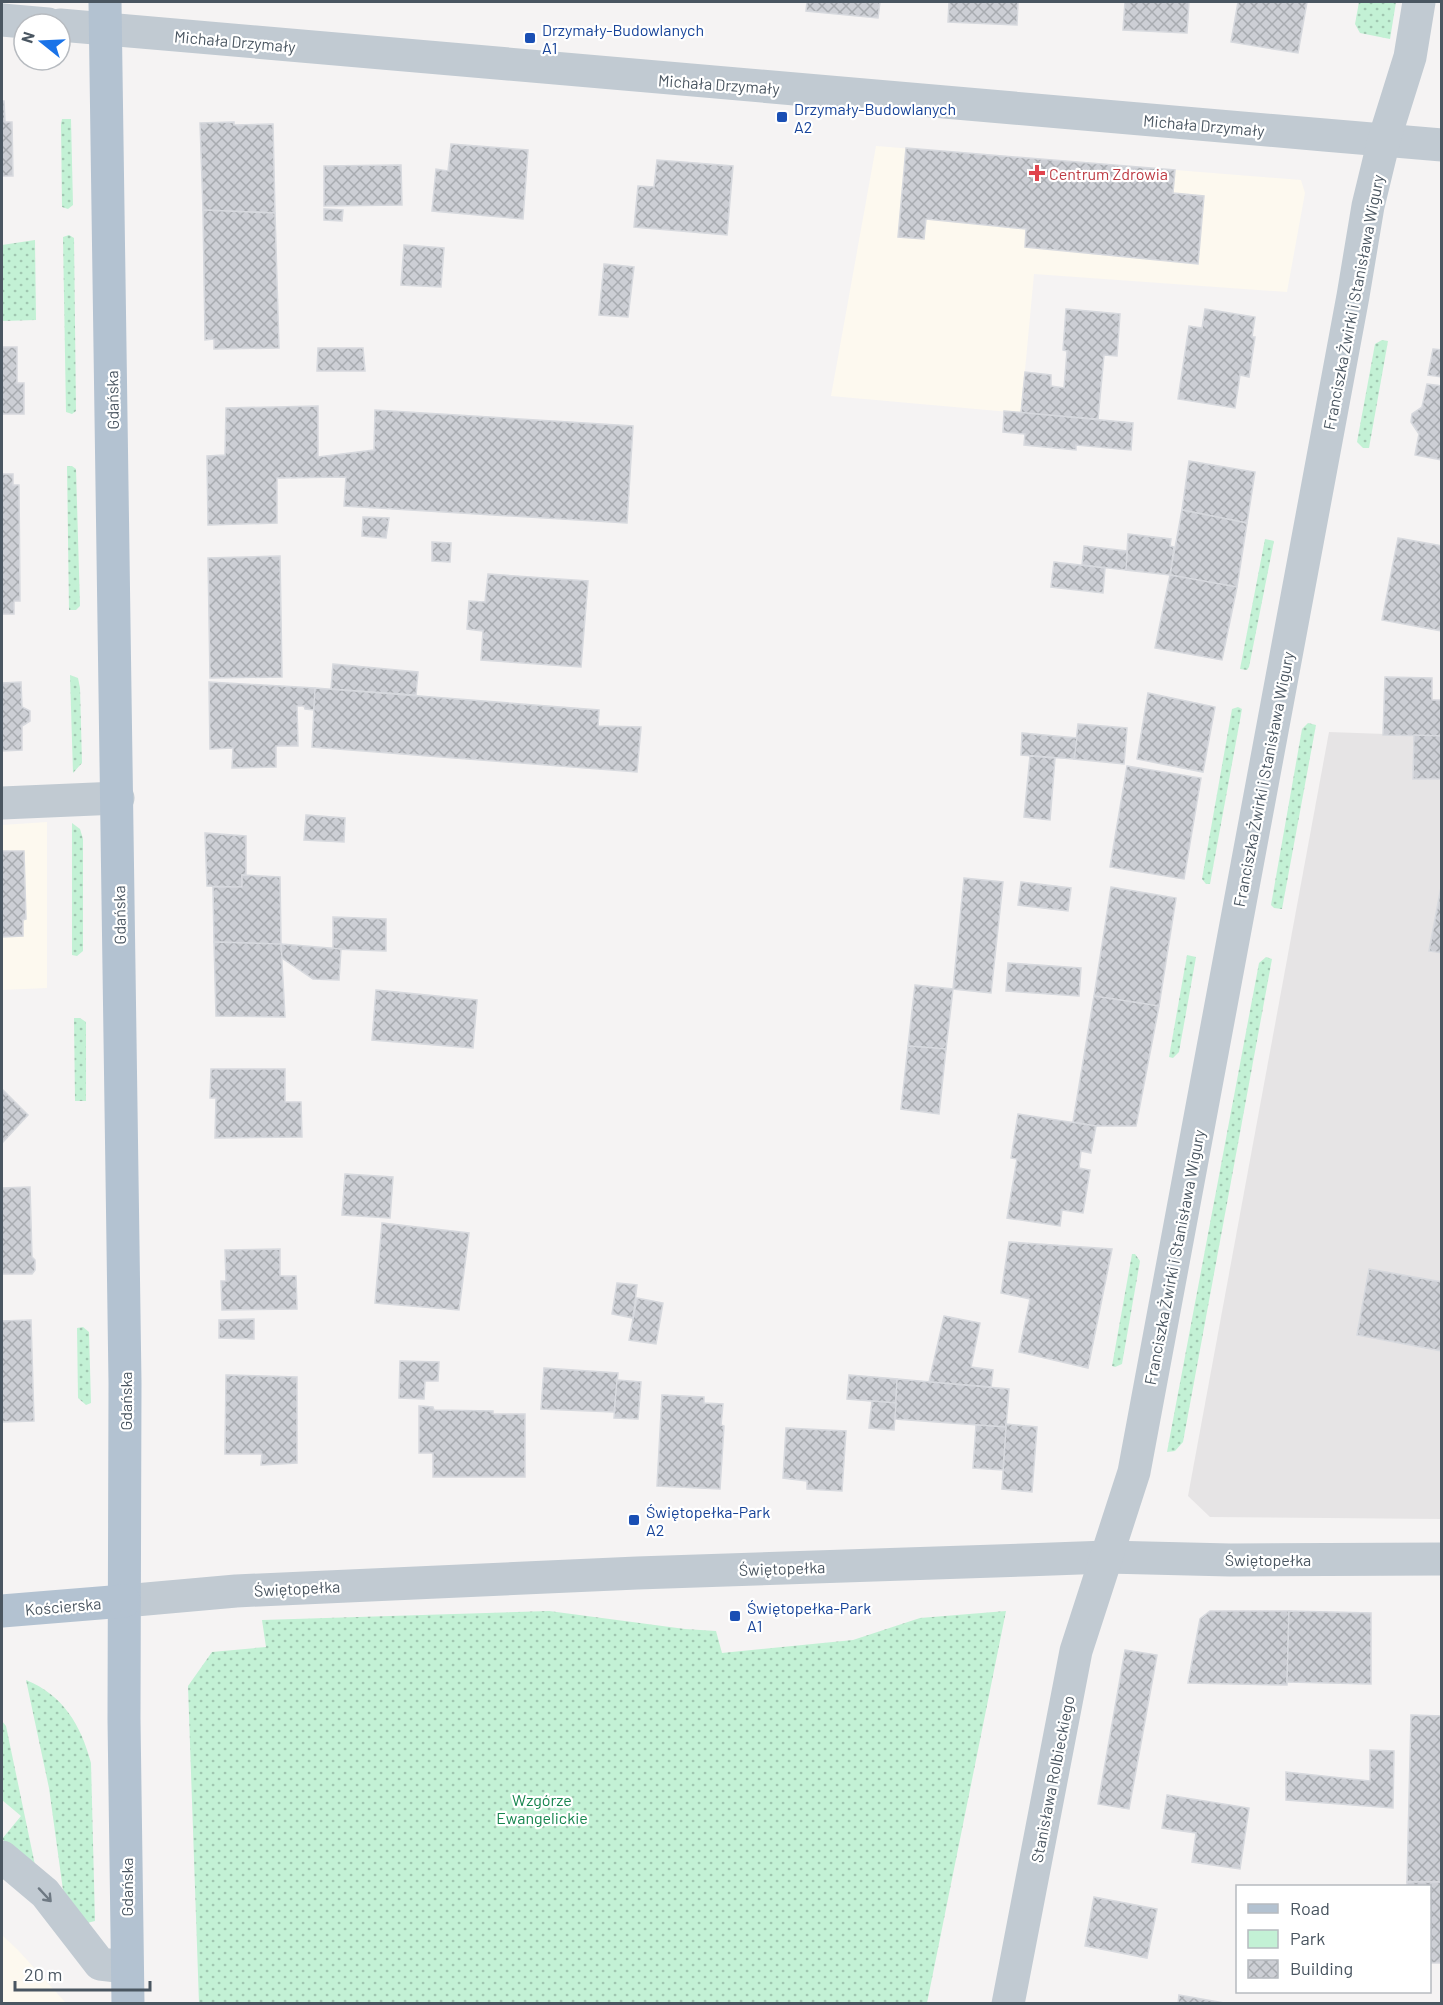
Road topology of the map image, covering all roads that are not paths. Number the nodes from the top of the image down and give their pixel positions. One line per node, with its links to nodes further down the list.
1 (1419, 2): 4 (street, Franciszka Żwirki i Stanisława Wigury)
2 (105, 15): 3 (street, Michała Drzymały); 4 (street, Michała Drzymały); 6 (main road, Gdańska)
3 (72, 22)
4 (1384, 140): 5 (street, Michała Drzymały); 8 (street, Franciszka Żwirki i Stanisława Wigury)
5 (1442, 145)
6 (118, 798): 7 (street); 10 (main road, Gdańska)
7 (2, 803)
8 (1107, 1557): 9 (street, Świętopełka); 10 (street, Świętopełka); 15 (street, Stanisława Rolbieckiego)
9 (1442, 1558)
10 (124, 1601): 11 (main road, Kościerska); 13 (main road, Gdańska)
11 (2, 1611)
12 (2, 1857): 13 (street, one-way to 13)
13 (126, 1967): 14 (main road, Gdańska)
14 (128, 2004)
15 (1008, 2004)

